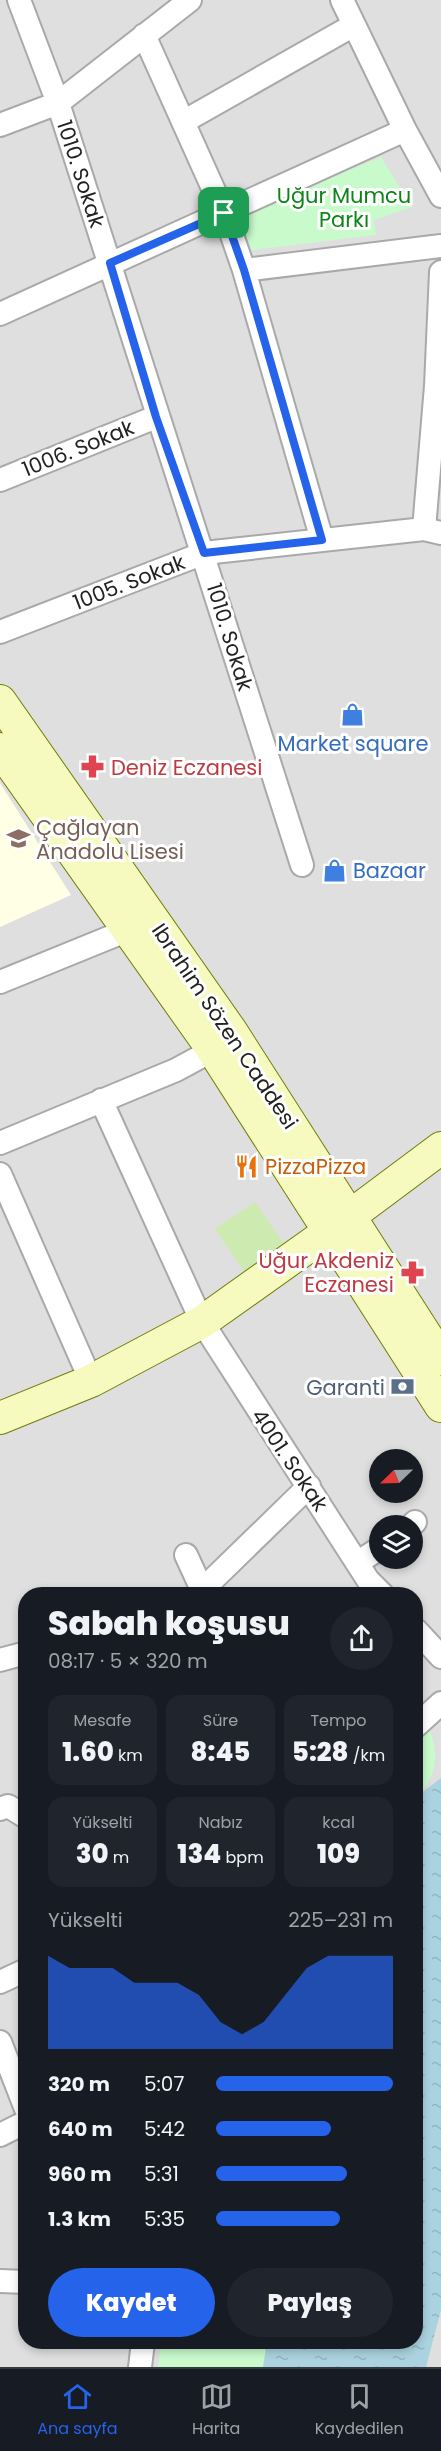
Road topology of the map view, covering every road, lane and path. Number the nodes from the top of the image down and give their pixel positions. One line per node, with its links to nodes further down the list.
1 (19, 0): 6 (street, 1010. Sokak)
2 (190, 0): 5 (street)
3 (342, 0): 4 (street)
4 (354, 25): 7 (street); 9 (street)
5 (144, 35): 6 (street); 7 (street)
6 (58, 103): 8 (street); 13 (street, 1010. Sokak)
7 (183, 122): 11 (street)
8 (0, 125)
9 (405, 130): 10 (street); 11 (street)
10 (441, 196)
11 (224, 213): 13 (street); 14 (street)
12 (441, 246): 14 (street)
13 (110, 263): 16 (street); 18 (street, 1010. Sokak)
14 (244, 270): 21 (street)
15 (441, 272): 17 (street)
16 (0, 314)
17 (438, 386): 20 (street)
18 (156, 417): 19 (street, 1006. Sokak); 22 (street, 1010. Sokak)
19 (0, 480)
20 (433, 531): 21 (street, 1005. Sokak)
21 (322, 540): 22 (street, 1005. Sokak)
22 (204, 553): 23 (street, 1005. Sokak); 26 (street, 1010. Sokak)
23 (0, 632)
24 (0, 700): 34 (main road, Ibrahim Sözen Caddesi)
25 (0, 749): 27 (main road, Ibrahim Sözen Caddesi)
26 (302, 865)
27 (128, 930): 28 (street); 29 (main road, Ibrahim Sözen Caddesi)
28 (0, 982)
29 (213, 1050): 30 (street); 34 (main road, Ibrahim Sözen Caddesi)
30 (101, 1100): 31 (street); 35 (street, 4001. Sokak)
31 (0, 1143)
32 (441, 1148): 34 (main road)
33 (0, 1174): 37 (street)
34 (340, 1223): 35 (main road); 36 (main road, Ibrahim Sözen Caddesi); 38 (main road, Ibrahim Sözen Caddesi)
35 (202, 1322): 37 (main road); 40 (street, 4001. Sokak)
36 (441, 1359)
37 (91, 1381): 39 (main road)
38 (441, 1406)
39 (0, 1418)
40 (309, 1486): 43 (street, 4001. Sokak); 45 (street)
41 (369, 1555): 43 (street)
42 (186, 1556): 44 (street)
43 (357, 1563): 46 (street, 4001. Sokak)
44 (198, 1587)
45 (208, 1587)
46 (376, 1587)
47 (423, 1638): 48 (street)
48 (441, 1657)
49 (441, 1703): 50 (street)
50 (423, 1720)
51 (0, 1809): 52 (street)
52 (18, 1812)
53 (18, 1974): 54 (street)
54 (0, 1982)
55 (0, 2042): 56 (street)
56 (18, 2088)
57 (18, 2126): 58 (street)
58 (0, 2135)
59 (0, 2281): 60 (street)
60 (18, 2282)
61 (142, 2349): 62 (street)
62 (140, 2367)

